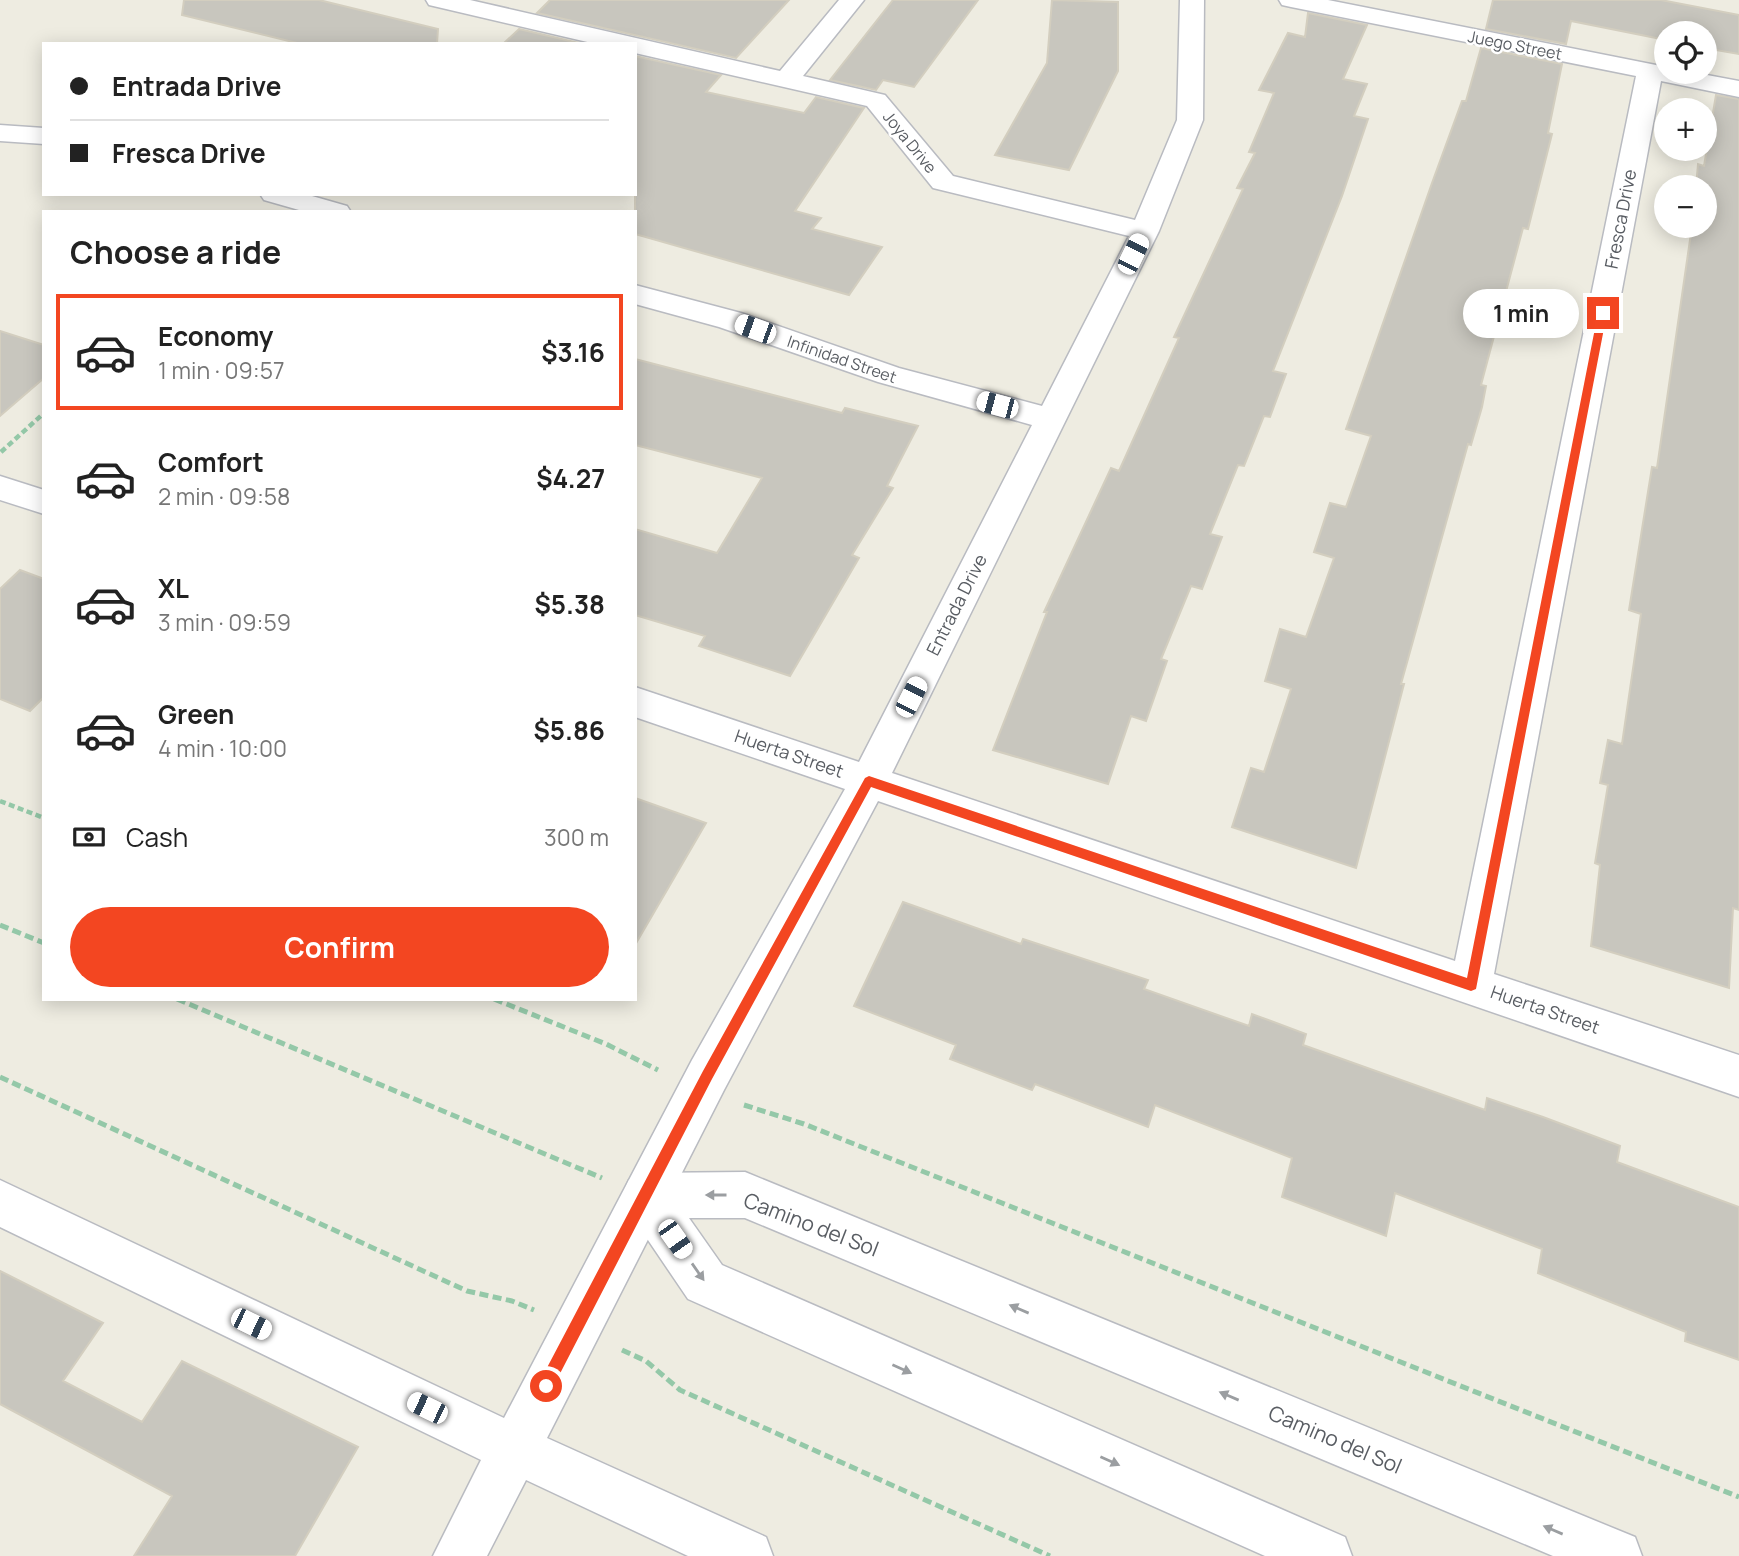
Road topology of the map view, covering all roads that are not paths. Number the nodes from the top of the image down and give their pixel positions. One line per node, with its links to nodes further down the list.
1 (438, 0): 5 (street)
2 (852, 0): 9 (street)
3 (1192, 0): 15 (street, Entrada Drive)
4 (1292, 0): 8 (street, Juego Street)
5 (493, 6): 6 (street)
6 (622, 42)
7 (637, 45): 9 (street, Joya Drive)
8 (1650, 72): 10 (street, Juego Street); 22 (street, Fresca Drive)
9 (786, 80): 15 (street, Joya Drive)
10 (1739, 89)
11 (0, 133): 12 (street)
12 (42, 136)
13 (281, 196): 14 (street)
14 (330, 210)
15 (1145, 231): 17 (street, Entrada Drive)
16 (637, 295): 17 (street, Infinidad Street)
17 (1051, 419): 21 (street, Entrada Drive)
18 (0, 488): 19 (street)
19 (42, 501)
20 (637, 703): 21 (street, Huerta Street)
21 (869, 781): 22 (street, Huerta Street); 24 (street, Entrada Drive)
22 (1471, 985): 23 (street, Huerta Street)
23 (1739, 1076)
24 (645, 1196): 26 (street, Entrada Drive); 29 (street, one-way to 29); 30 (street, Camino del Sol, one-way to 24)
25 (0, 1203): 26 (street)
26 (514, 1448): 27 (street, Entrada Drive); 28 (street)
27 (458, 1556)
28 (747, 1556)
29 (1326, 1556)
30 (1616, 1556)

